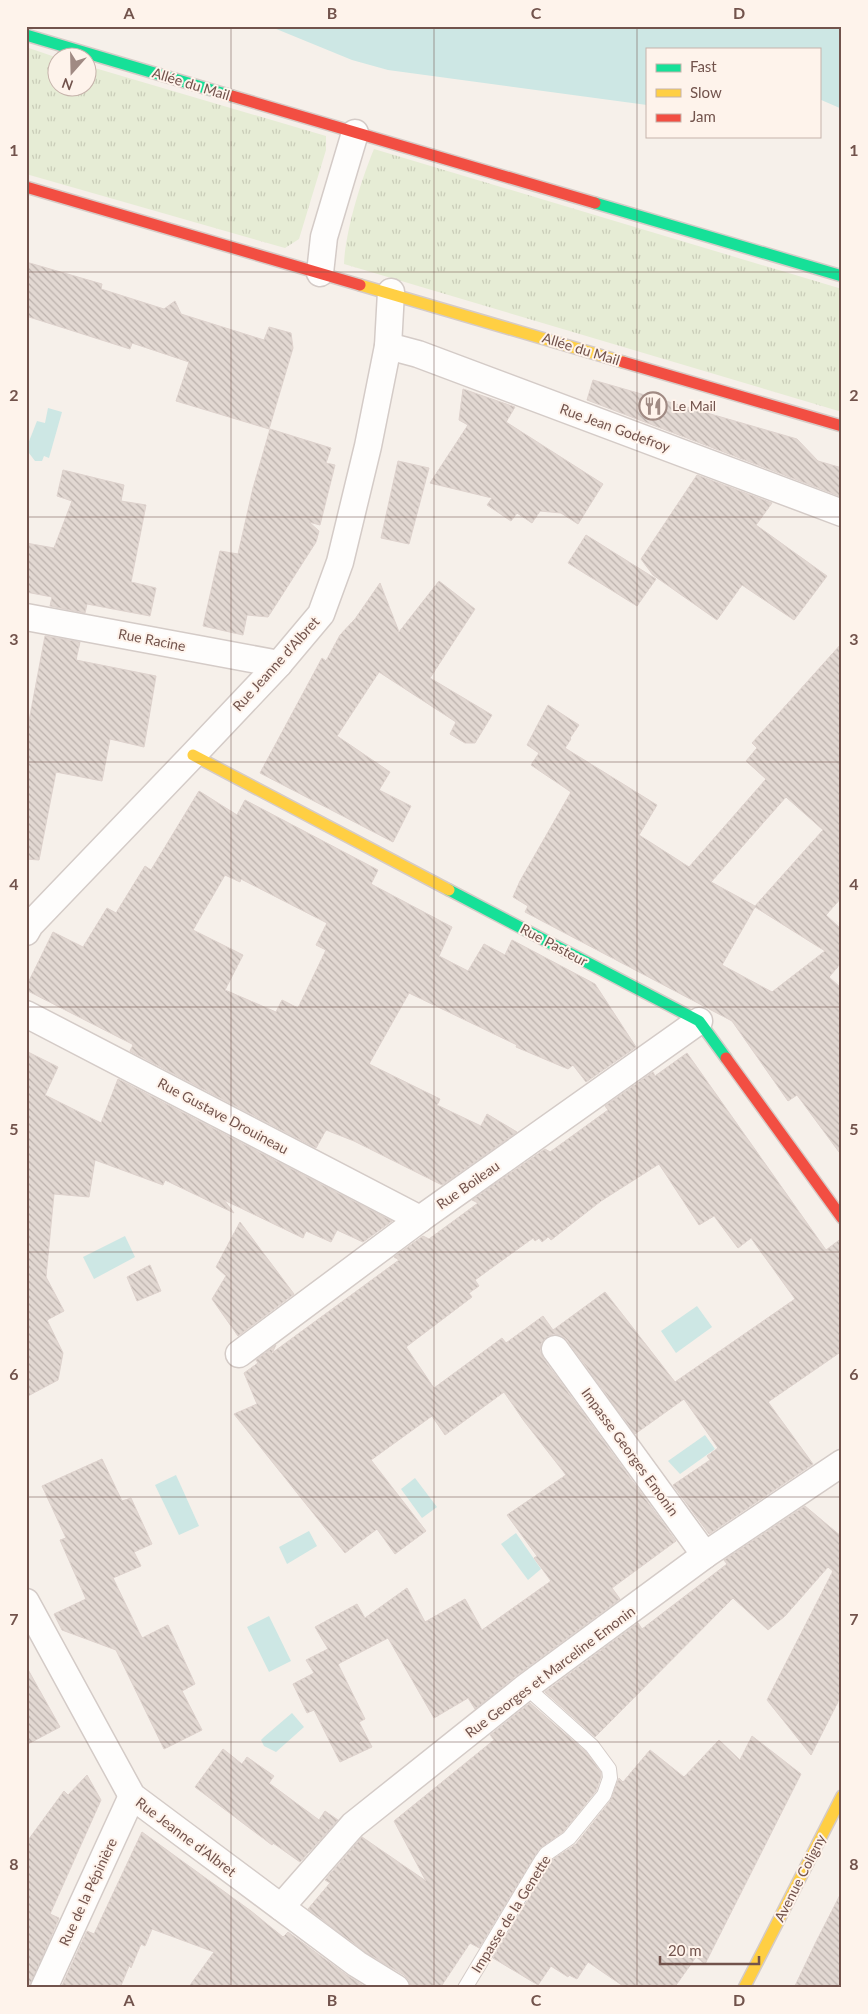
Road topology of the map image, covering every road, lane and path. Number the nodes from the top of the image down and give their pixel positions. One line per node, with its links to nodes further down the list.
1 (26, 35): 2 (street, Allée du Mail)
2 (355, 133): 4 (street); 5 (street, Allée du Mail)
3 (26, 187): 4 (street, Allée du Mail)
4 (320, 273): 6 (street, Allée du Mail)
5 (842, 276)
6 (391, 292): 7 (street, Rue Jeanne d'Albret); 8 (street, Allée du Mail)
7 (388, 346): 9 (street, Rue Jean Godefroy); 11 (street, Rue Jeanne d'Albret)
8 (842, 426)
9 (842, 513)
10 (26, 617): 11 (street, Rue Racine)
11 (279, 664): 12 (street, Rue Jeanne d'Albret)
12 (193, 756): 13 (street, Rue Jeanne d'Albret); 15 (street, Rue Pasteur)
13 (26, 932)
14 (26, 1014): 17 (street, Rue Gustave Drouineau)
15 (699, 1021): 16 (street, Rue Pasteur); 17 (street, Rue Boileau)
16 (842, 1218)
17 (420, 1219): 19 (street, Rue Boileau)
18 (555, 1350): 21 (street, Impasse Georges Emonin)
19 (239, 1354)
20 (842, 1463): 21 (street, Rue Georges et Marceline Emonin)
21 (705, 1555): 23 (street, Rue Georges et Marceline Emonin)
22 (26, 1602): 24 (street, Rue Jeanne d'Albret)
23 (526, 1687): 26 (street, Rue Georges et Marceline Emonin); 30 (lane, Impasse de la Genette)
24 (132, 1796): 26 (street, Rue Jeanne d'Albret); 28 (street, Rue de la Pépinière)
25 (840, 1803): 27 (street, Avenue Coligny)
26 (281, 1907): 29 (street, Rue Jeanne d'Albret)
27 (747, 1986)
28 (44, 1988)
29 (396, 1988)
30 (465, 1988)

